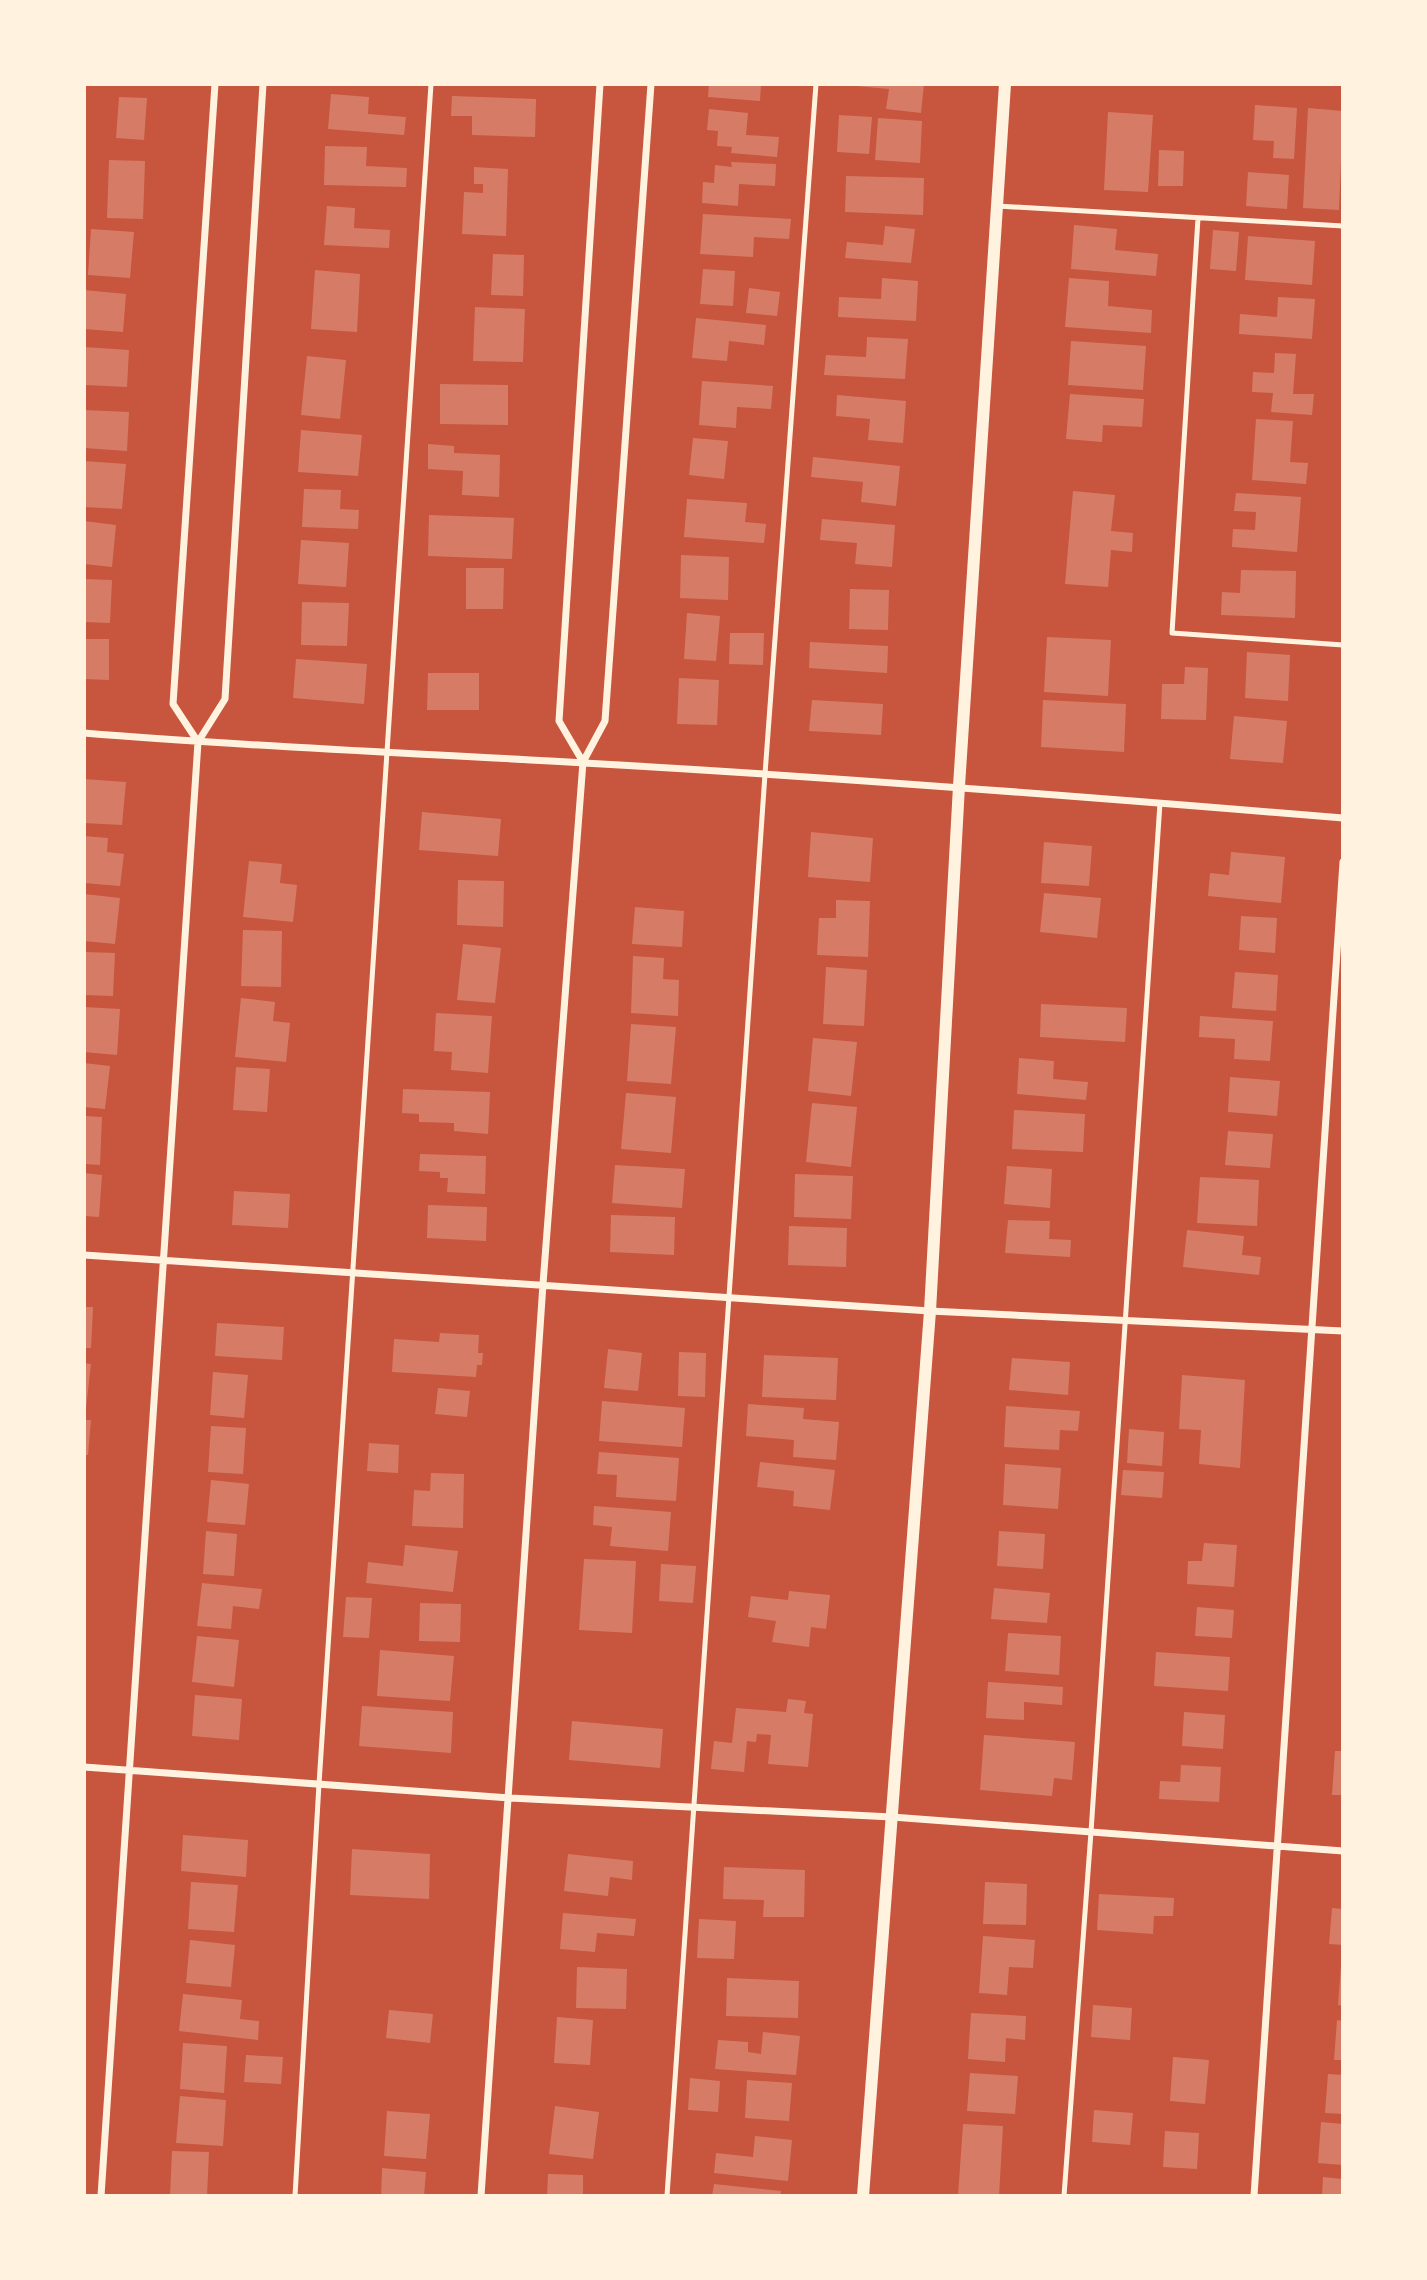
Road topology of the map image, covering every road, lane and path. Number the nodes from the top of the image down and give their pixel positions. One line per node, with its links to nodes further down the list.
1 (215, 84): 13 (street)
2 (263, 84): 13 (street)
3 (431, 84): 14 (lane)
4 (600, 84): 15 (street)
5 (651, 84): 15 (street)
6 (816, 84): 16 (lane)
7 (1005, 84): 8 (street)
8 (997, 206): 9 (lane); 17 (street)
9 (1198, 218): 10 (lane); 11 (lane)
10 (1343, 226)
11 (1343, 645)
12 (84, 733): 13 (street)
13 (198, 742): 14 (street); 22 (street)
14 (386, 752): 15 (street); 23 (lane)
15 (583, 762): 16 (street); 24 (street)
16 (765, 774): 17 (street); 25 (lane)
17 (959, 786): 18 (street); 26 (street)
18 (1160, 803): 19 (street); 27 (lane)
19 (1343, 818)
20 (1343, 862): 28 (street)
21 (84, 1255): 22 (street)
22 (163, 1258): 23 (street); 31 (street)
23 (353, 1271): 24 (street); 32 (lane)
24 (543, 1284): 25 (street); 33 (street)
25 (728, 1297): 26 (street); 34 (lane)
26 (930, 1311): 27 (street); 35 (street)
27 (1124, 1320): 28 (street); 36 (lane)
28 (1312, 1329): 29 (street); 37 (street)
29 (1343, 1331)
30 (84, 1768): 31 (street)
31 (129, 1770): 32 (street); 39 (street)
32 (319, 1784): 33 (street); 40 (lane)
33 (510, 1798): 34 (street); 41 (street)
34 (692, 1807): 35 (street); 42 (lane)
35 (892, 1817): 36 (street); 43 (street)
36 (1091, 1832): 37 (street); 44 (lane)
37 (1278, 1847): 38 (street); 45 (street)
38 (1343, 1851)
39 (102, 2196)
40 (295, 2196)
41 (481, 2196)
42 (667, 2196)
43 (863, 2196)
44 (1064, 2196)
45 (1254, 2196)

